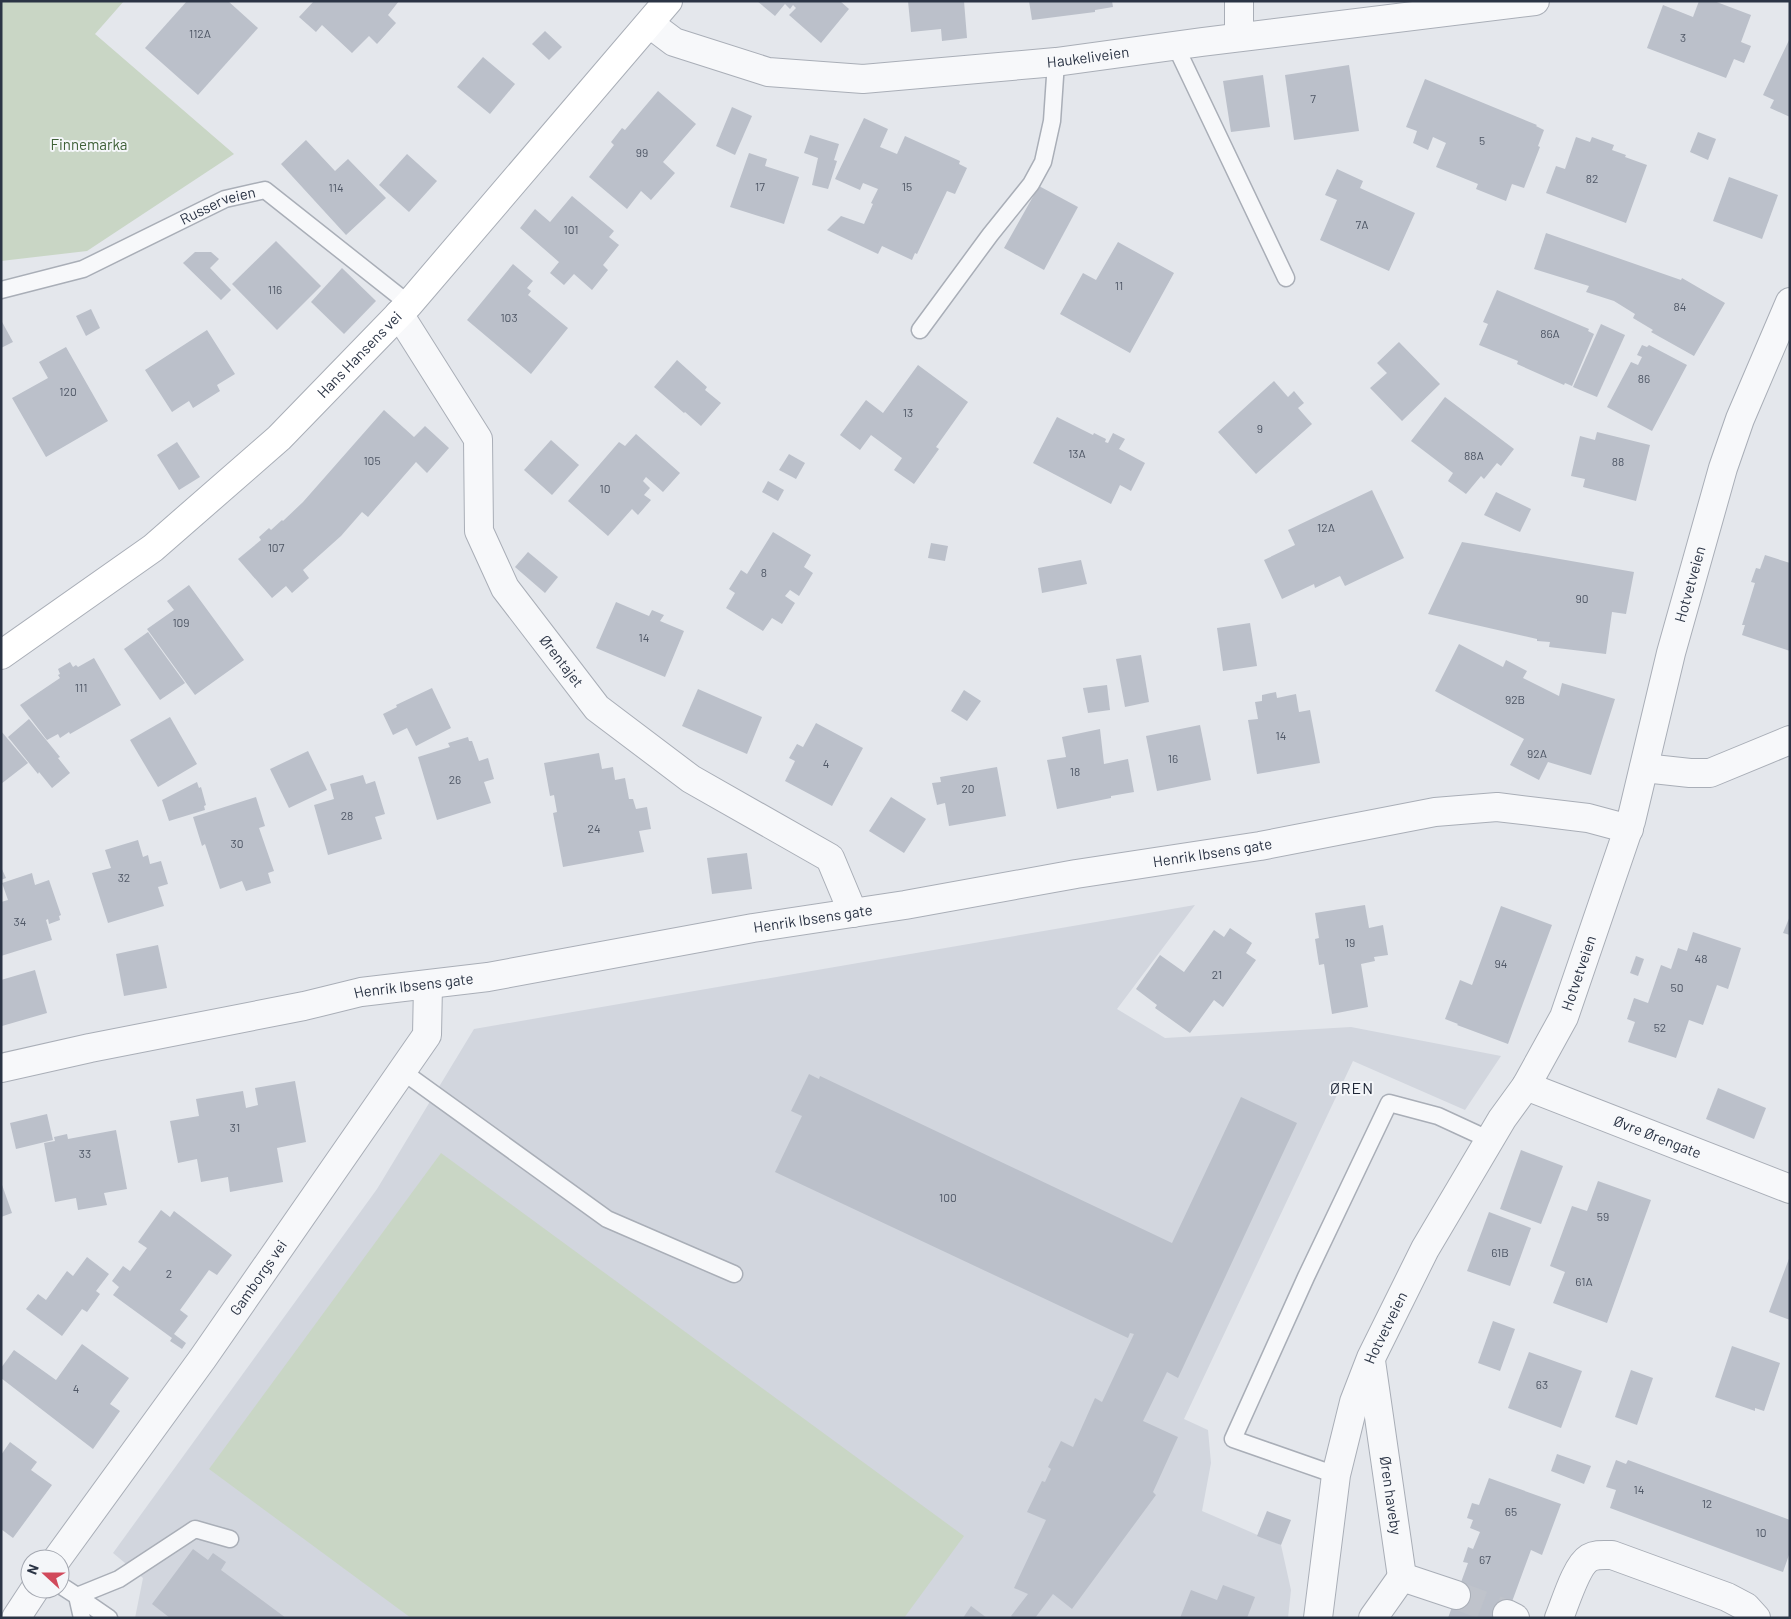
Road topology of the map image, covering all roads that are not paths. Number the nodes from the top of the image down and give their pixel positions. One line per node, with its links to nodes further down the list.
1 (668, 1): 4 (main road, Hans Hansens vei)
2 (1239, 1): 5 (street)
3 (1535, 1): 5 (street, Haukeliveien)
4 (650, 24): 7 (street, Haukeliveien); 11 (main road, Hans Hansens vei)
5 (1239, 37): 6 (street, Haukeliveien)
6 (1189, 44): 7 (street, Haukeliveien); 8 (lane)
7 (1056, 62): 12 (lane)
8 (1286, 278)
9 (1, 290): 11 (lane, Russerveien)
10 (1790, 302): 15 (street, Hotvetveien)
11 (404, 309): 13 (main road, Hans Hansens vei); 17 (street, Ørentajet)
12 (920, 330)
13 (6, 644)
14 (1790, 740): 15 (street)
15 (1644, 768): 16 (street, Hotvetveien)
16 (1629, 829): 17 (street, Henrik Ibsens gate); 21 (street, Hotvetveien)
17 (853, 913): 18 (street, Henrik Ibsens gate)
18 (428, 985): 19 (street, Henrik Ibsens gate); 20 (street, Gamborgs vei)
19 (1, 1068)
20 (402, 1071): 24 (lane); 28 (street, Gamborgs vei)
21 (1526, 1086): 22 (street, Hotvetveien); 23 (street, Øvre Ørengate)
22 (1490, 1140): 25 (street, Hotvetveien); 26 (lane)
23 (1790, 1189)
24 (734, 1274)
25 (1371, 1358): 26 (street, Hotvetveien); 29 (street, Øren haveby)
26 (1336, 1475): 37 (street, Hotvetveien)
27 (230, 1539): 32 (lane)
28 (64, 1549)
29 (1402, 1577): 31 (street); 38 (street)
30 (70, 1591): 32 (lane)
31 (1456, 1595)
32 (77, 1596): 35 (lane); 36 (lane)
33 (29, 1599): 34 (street)
34 (16, 1618)
35 (82, 1618)
36 (110, 1618)
37 (1318, 1618)
38 (1373, 1618)
39 (1559, 1618): 40 (street)
40 (1756, 1618)

